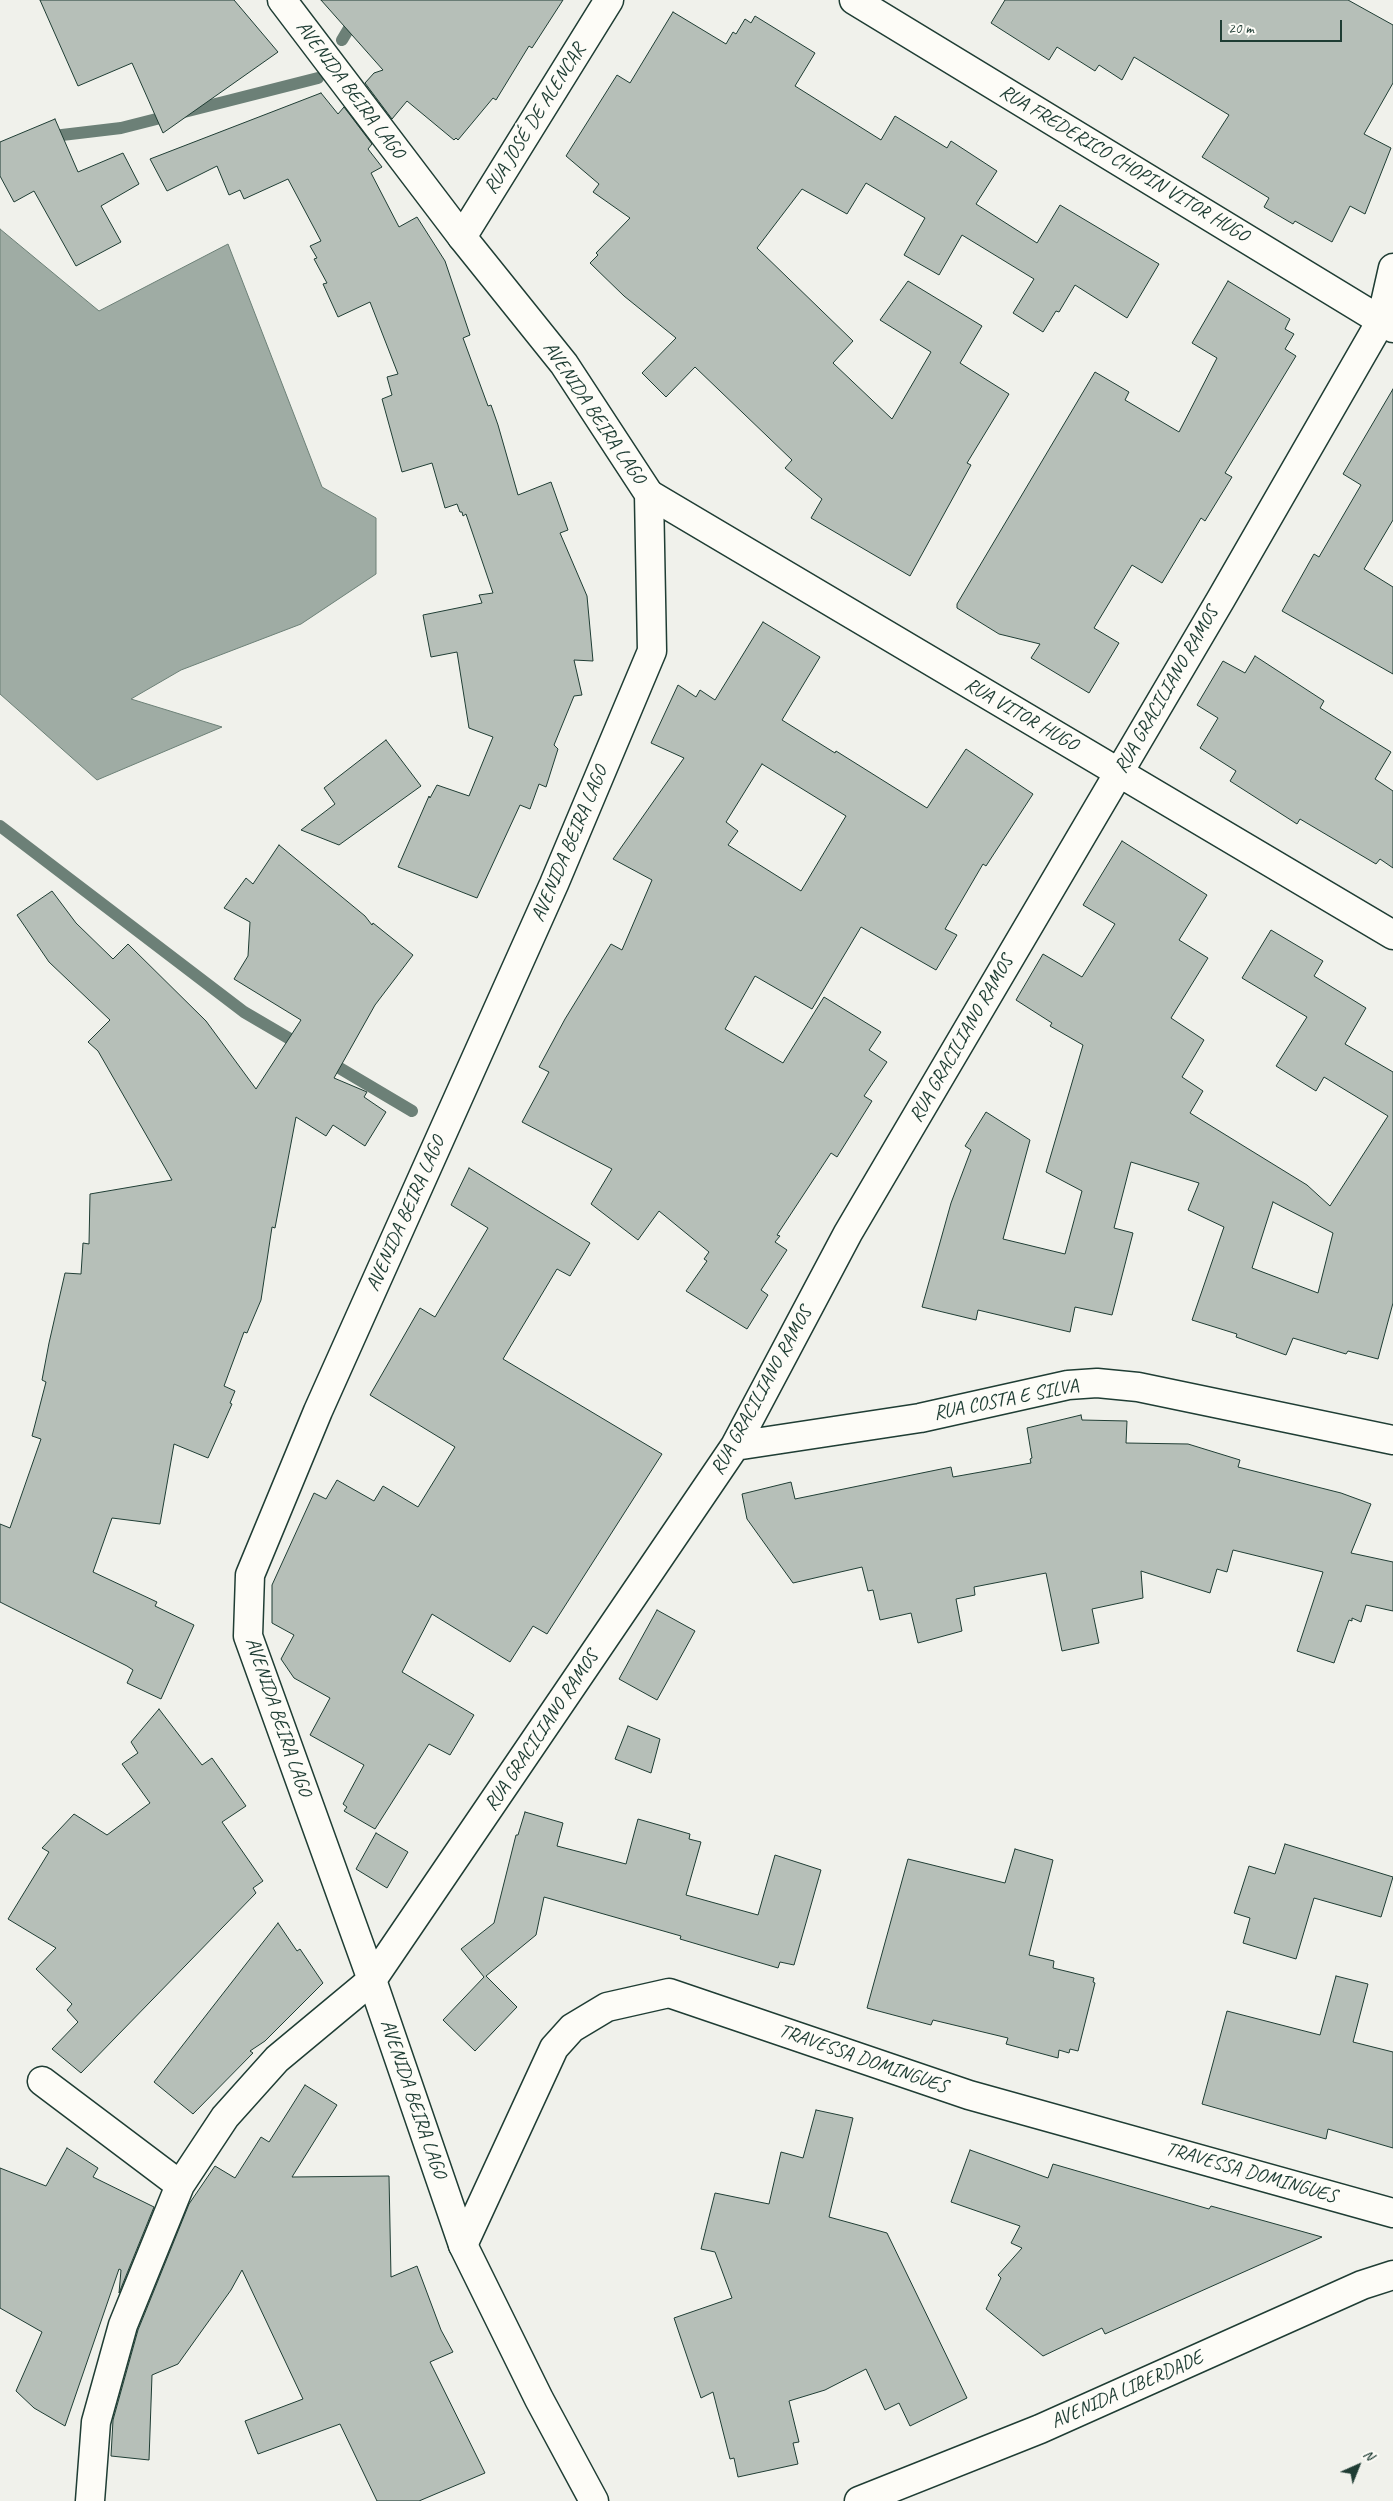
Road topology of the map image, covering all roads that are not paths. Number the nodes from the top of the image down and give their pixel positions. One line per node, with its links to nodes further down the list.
1 (282, 0): 4 (street, AVENIDA BEIRA LAGO)
2 (609, 0): 4 (street, RUA JOSÉ DE ALENCAR)
3 (854, 0): 6 (street, RUA FREDERICO CHOPIN VITOR HUGO)
4 (462, 237): 7 (street, AVENIDA BEIRA LAGO)
5 (1393, 268): 6 (street, RUA GRACILIANO RAMOS)
6 (1387, 324): 8 (street, RUA GRACILIANO RAMOS)
7 (648, 494): 8 (street, RUA VITOR HUGO); 12 (street, AVENIDA BEIRA LAGO)
8 (1119, 773): 9 (street, RUA VITOR HUGO); 11 (street, RUA GRACILIANO RAMOS)
9 (1393, 935)
10 (1393, 1440): 11 (street, RUA COSTA E SILVA)
11 (735, 1446): 12 (street, RUA GRACILIANO RAMOS)
12 (372, 1980): 14 (street, RUA GRACILIANO RAMOS); 16 (street, AVENIDA BEIRA LAGO)
13 (42, 2081): 14 (street)
14 (180, 2185): 18 (street, RUA GRACILIANO RAMOS)
15 (1393, 2213): 16 (street, TRAVESSA DOMINGUES)
16 (463, 2245): 19 (street, AVENIDA BEIRA LAGO)
17 (1393, 2275): 20 (street, AVENIDA LIBERDADE)
18 (90, 2501)
19 (594, 2501)
20 (859, 2501)

